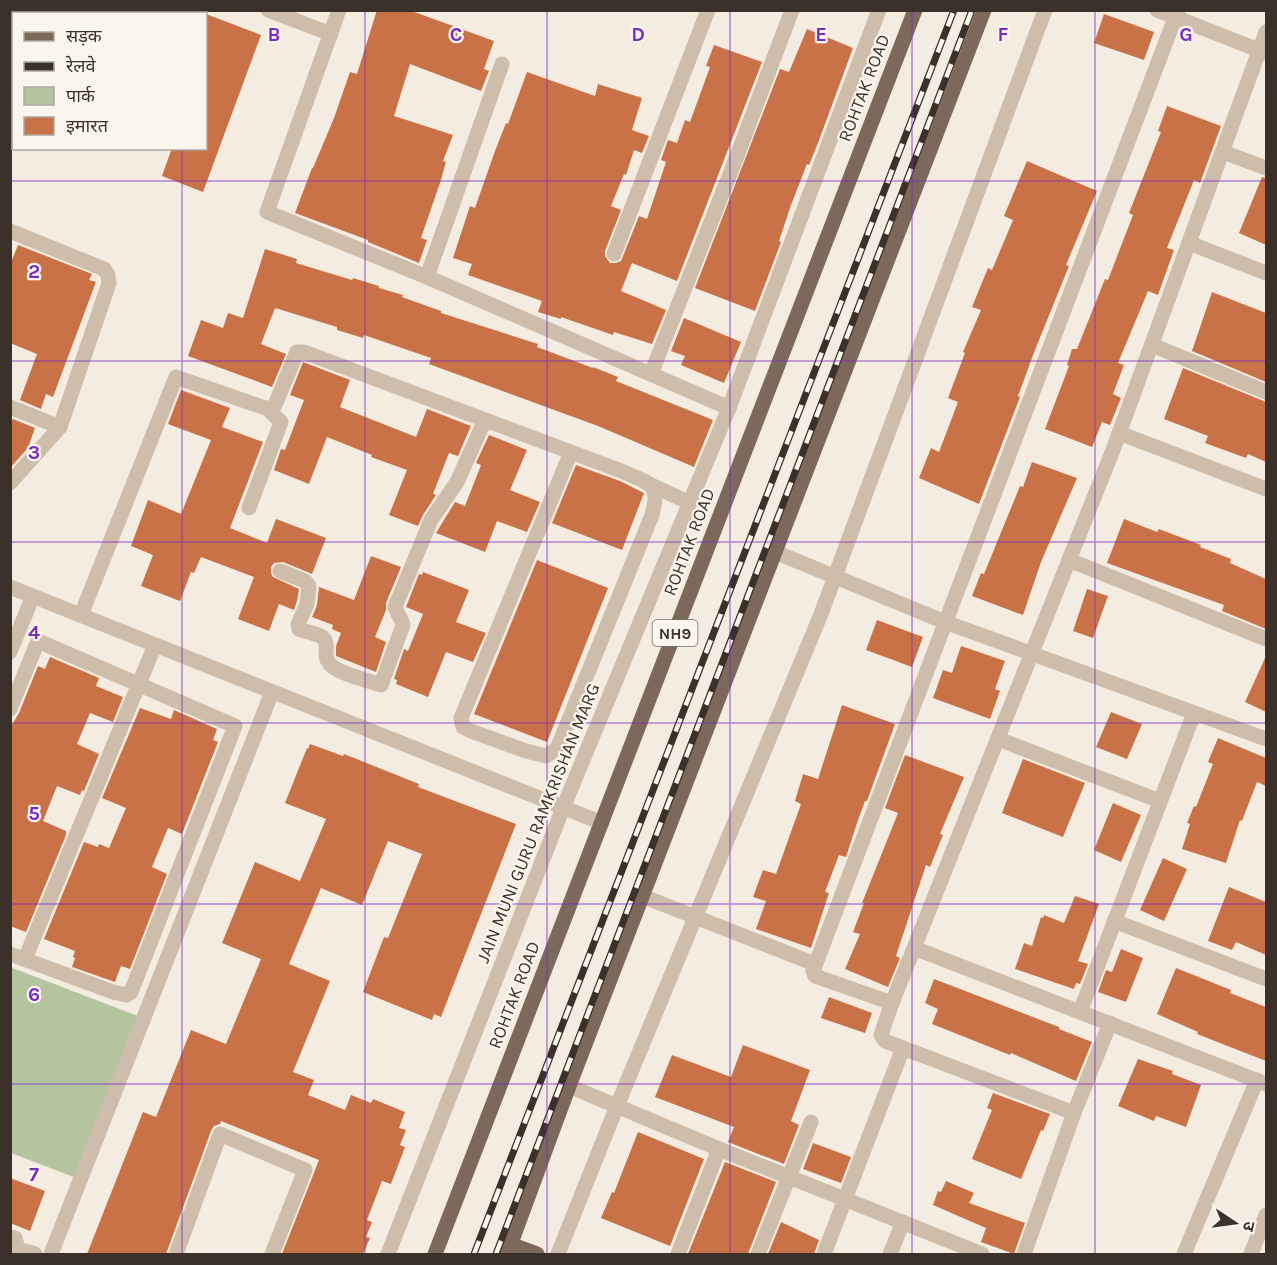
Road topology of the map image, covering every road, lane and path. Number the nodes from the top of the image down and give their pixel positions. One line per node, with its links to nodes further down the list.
1 (268, 10): 12 (street)
2 (339, 10): 12 (street)
3 (792, 10): 23 (street)
4 (879, 10): 26 (street, JAIN MUNI GURU RAMKRISHAN MARG)
5 (915, 10): 57 (main road, ROHTAK ROAD / NH9)
6 (984, 10): 37 (main road)
7 (1045, 10): 40 (street)
8 (1157, 10): 10 (street)
9 (703, 12): 19 (street)
10 (1177, 14): 13 (street); 44 (street)
11 (1266, 32): 13 (street)
12 (331, 34): 21 (street)
13 (1263, 52): 15 (street)
14 (502, 64): 21 (street)
15 (1223, 152): 16 (street); 18 (street)
16 (1266, 168)
17 (10, 231): 29 (street)
18 (1189, 243): 20 (street); 22 (street)
19 (614, 254)
20 (1266, 273)
21 (427, 277): 23 (street)
22 (1152, 345): 24 (street); 30 (street)
23 (651, 374): 26 (street)
24 (1266, 392)
25 (10, 407): 29 (street)
26 (729, 408): 35 (street, JAIN MUNI GURU RAMKRISHAN MARG)
27 (268, 409): 28 (street); 36 (street); 43 (street)
28 (485, 420): 31 (street); 39 (street)
29 (60, 427): 32 (street)
30 (1119, 433): 34 (street); 38 (street)
31 (571, 452): 33 (street); 33 (street)
32 (10, 483)
33 (649, 484): 35 (street)
34 (1266, 489)
35 (690, 502): 56 (street, JAIN MUNI GURU RAMKRISHAN MARG)
36 (249, 508)
37 (775, 552): 40 (street); 58 (main road)
38 (1069, 560): 45 (street); 48 (street)
39 (280, 571)
40 (835, 577): 44 (street); 59 (street)
41 (10, 587): 42 (street)
42 (33, 596): 43 (street); 47 (street)
43 (81, 615): 46 (street)
44 (945, 622): 48 (street); 63 (street)
45 (1266, 639)
46 (155, 645): 49 (street); 50 (street)
47 (10, 652)
48 (1032, 653): 52 (street); 53 (street)
49 (138, 684): 51 (street); 62 (street); 62 (street)
50 (272, 692): 56 (street); 83 (street)
51 (10, 709)
52 (1194, 713): 54 (street); 55 (street)
53 (998, 739): 55 (street); 61 (street)
54 (1266, 740)
55 (1160, 801): 60 (street)
56 (563, 808): 57 (street); 86 (street, JAIN MUNI GURU RAMKRISHAN MARG)
57 (602, 823): 87 (main road, ROHTAK ROAD / NH9)
58 (642, 896): 59 (street); 70 (main road)
59 (695, 918): 63 (street); 71 (street)
60 (1114, 921): 64 (street); 66 (street)
61 (914, 948): 65 (street); 66 (street)
62 (18, 956)
63 (815, 964): 65 (street)
64 (1266, 979)
65 (892, 1003): 68 (street)
66 (1080, 1012): 67 (street)
67 (1110, 1023): 69 (street); 72 (street)
68 (903, 1048): 72 (street); 76 (street)
69 (1262, 1082): 96 (street)
70 (569, 1086): 71 (street); 80 (main road)
71 (617, 1106): 74 (street); 89 (street)
72 (1074, 1113): 95 (street)
73 (811, 1122): 75 (street)
74 (718, 1149): 75 (street); 90 (street)
75 (789, 1177): 76 (street); 91 (street)
76 (846, 1199): 78 (street); 92 (street)
77 (1266, 1215): 97 (street)
78 (903, 1222): 81 (street); 93 (street)
79 (15, 1247): 82 (street)
80 (509, 1249): 88 (main road)
81 (963, 1251): 94 (street)
82 (35, 1254)
83 (51, 1254)
84 (176, 1254): 85 (street)
85 (272, 1254)
86 (388, 1254)
87 (435, 1254)
88 (537, 1254)
89 (558, 1254)
90 (678, 1254)
91 (758, 1254)
92 (824, 1254)
93 (890, 1254)
94 (982, 1254)
95 (1024, 1254)
96 (1184, 1254)
97 (1251, 1254)

